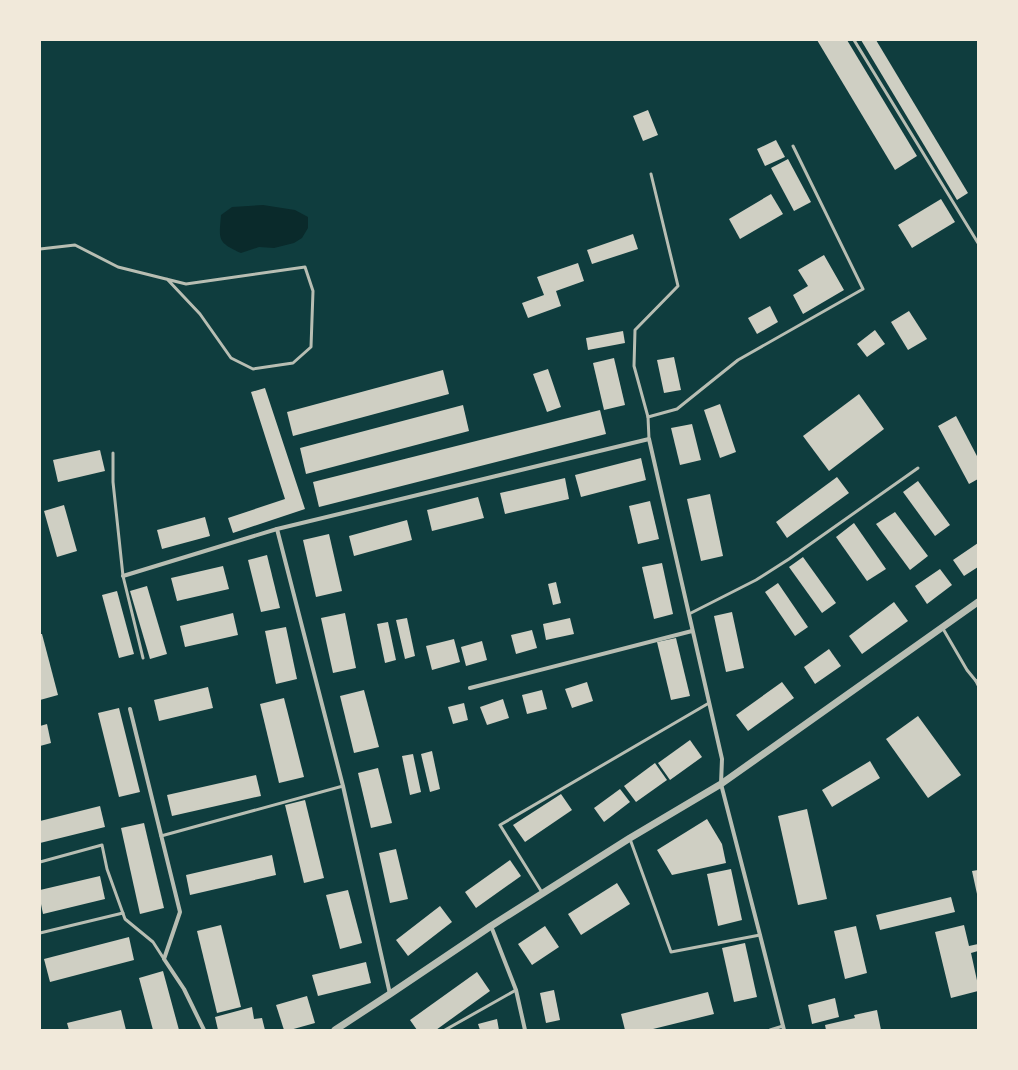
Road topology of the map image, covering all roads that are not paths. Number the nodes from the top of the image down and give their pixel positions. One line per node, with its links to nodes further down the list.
1 (854, 40): 4 (lane)
2 (793, 146): 7 (lane)
3 (651, 174): 7 (lane)
4 (978, 243)
5 (40, 249): 6 (lane)
6 (167, 280): 6 (lane)
7 (648, 416): 8 (lane)
8 (649, 439): 11 (street); 14 (street)
9 (113, 453): 12 (lane)
10 (918, 468): 14 (lane)
11 (277, 529): 12 (street); 23 (street)
12 (122, 576): 17 (lane)
13 (978, 602): 15 (street)
14 (689, 614): 16 (street)
15 (942, 627): 18 (lane); 22 (street)
16 (692, 631): 19 (street); 20 (street)
17 (143, 658)
18 (977, 682)
19 (470, 688)
20 (709, 703): 22 (street); 27 (lane)
21 (130, 709): 24 (street)
22 (721, 784): 25 (street); 31 (street)
23 (343, 786): 24 (lane); 34 (street)
24 (161, 836): 32 (street)
25 (630, 838): 27 (street); 31 (lane)
26 (40, 862): 28 (lane)
27 (543, 894): 29 (street)
28 (123, 914): 30 (lane); 32 (lane)
29 (491, 926): 33 (street); 34 (street)
30 (40, 932)
31 (760, 935): 35 (street)
32 (164, 959): 36 (street)
33 (516, 990): 38 (lane); 39 (street)
34 (390, 994): 37 (street)
35 (783, 1028): 40 (lane)
36 (204, 1030)
37 (334, 1030)
38 (445, 1030)
39 (525, 1030)
40 (770, 1030)

